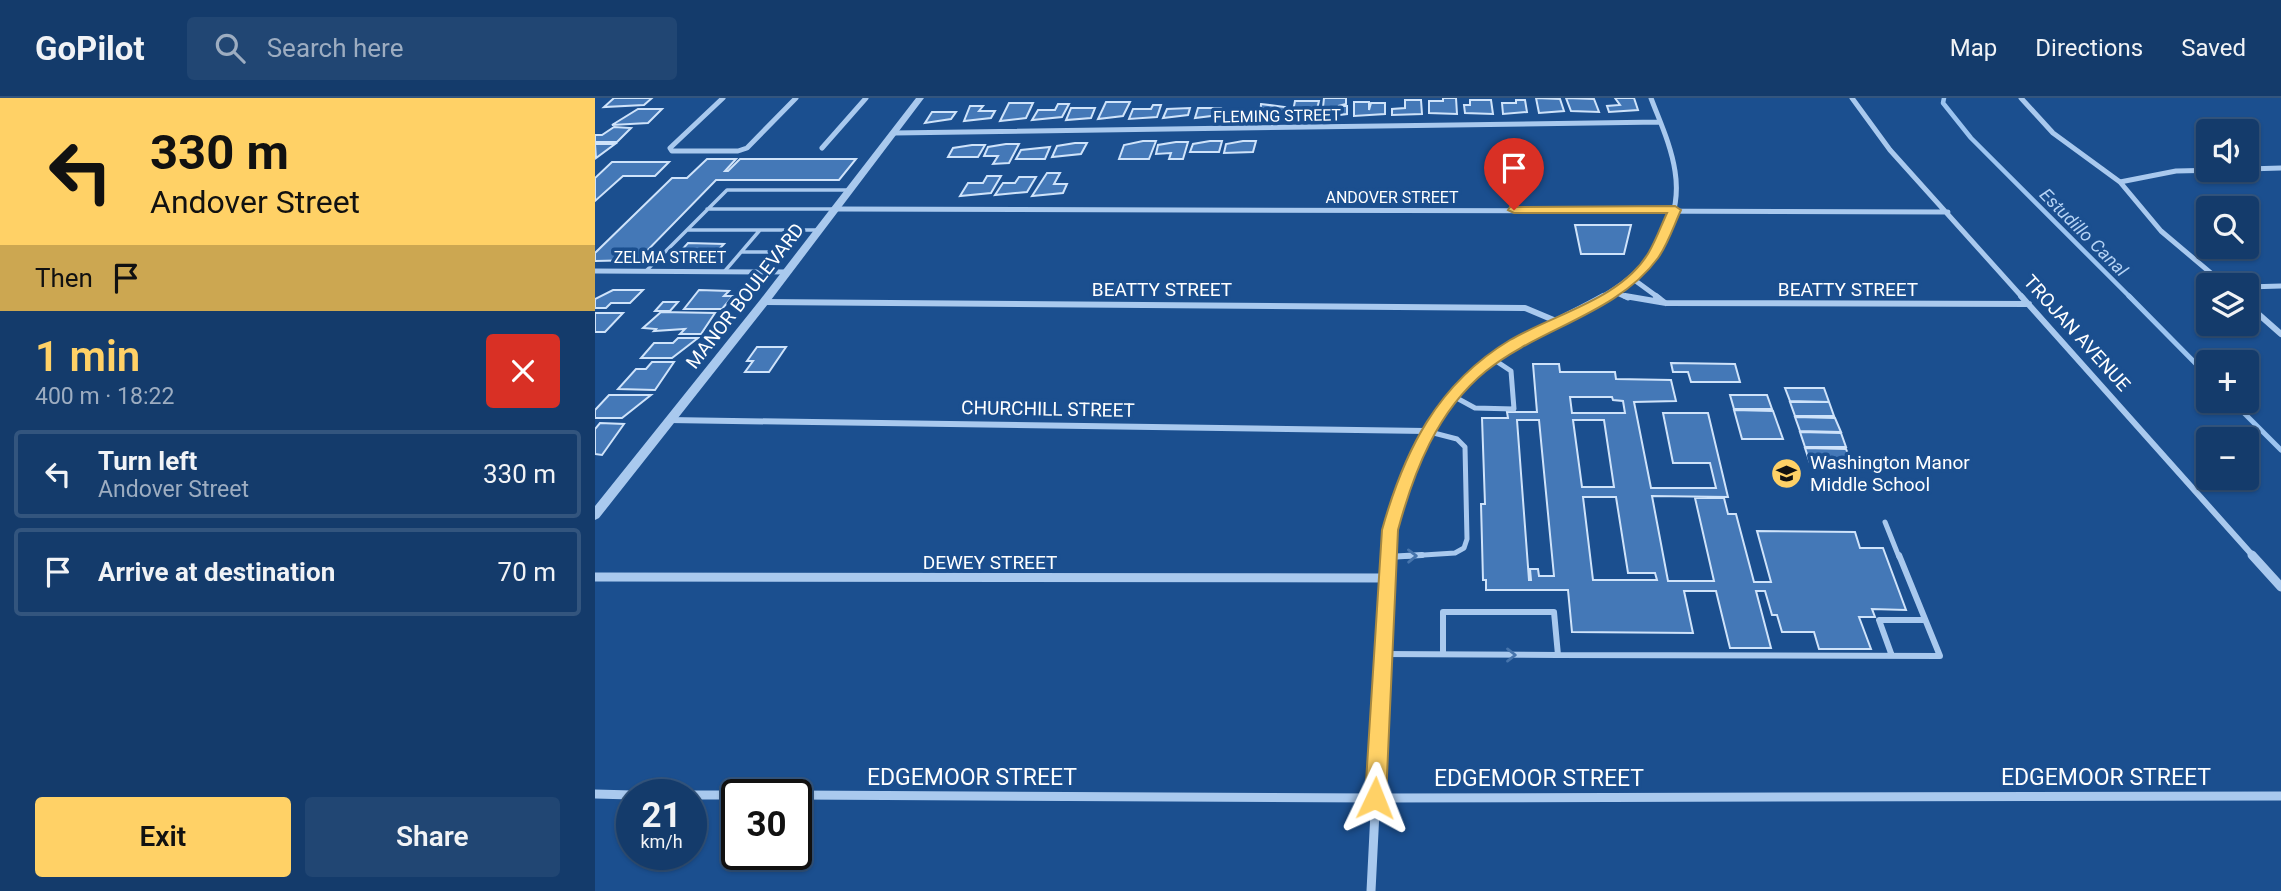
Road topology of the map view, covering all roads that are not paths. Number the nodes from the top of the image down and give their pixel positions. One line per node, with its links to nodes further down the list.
1 (723, 98): 2 (street)
2 (796, 98)
3 (866, 98): 10 (street)
4 (920, 98): 9 (street, MANOR BOULEVARD)
5 (1651, 98): 8 (street)
6 (1852, 98): 19 (street, TROJAN AVENUE)
7 (2021, 98): 14 (street)
8 (1660, 122): 9 (street, FLEMING STREET); 18 (street)
9 (894, 133): 15 (street, MANOR BOULEVARD)
10 (822, 148)
11 (2281, 168): 12 (street)
12 (2259, 169)
13 (2196, 171): 14 (street)
14 (2120, 183): 29 (street)
15 (850, 190): 16 (lane); 17 (street, MANOR BOULEVARD)
16 (707, 209): 17 (lane); 20 (lane)
17 (836, 209): 18 (street, ANDOVER STREET); 22 (street, MANOR BOULEVARD)
18 (1675, 210): 19 (street, ANDOVER STREET); 30 (street)
19 (1948, 212): 36 (street, TROJAN AVENUE)
20 (688, 230): 21 (lane); 25 (lane)
21 (760, 230): 22 (lane); 23 (lane)
22 (820, 230): 28 (street, MANOR BOULEVARD)
23 (741, 252): 24 (lane); 27 (lane)
24 (779, 252)
25 (646, 271): 26 (street, ZELMA STREET); 27 (street, ZELMA STREET)
26 (596, 272)
27 (724, 272): 28 (street, ZELMA STREET)
28 (786, 272): 34 (street, MANOR BOULEVARD)
29 (2211, 273)
30 (1633, 279): 33 (street); 35 (street)
31 (2281, 286): 32 (street)
32 (2259, 287)
33 (1615, 292): 35 (street, BEATTY STREET); 38 (street)
34 (764, 302): 38 (street, BEATTY STREET); 42 (street, MANOR BOULEVARD)
35 (1666, 303): 36 (street, BEATTY STREET)
36 (2029, 303): 49 (street, TROJAN AVENUE)
37 (2259, 315): 39 (street)
38 (1556, 321): 40 (street)
39 (2281, 334)
40 (1493, 359): 41 (street); 41 (lane)
41 (1453, 396): 43 (street)
42 (669, 420): 43 (street, CHURCHILL STREET); 44 (street, MANOR BOULEVARD)
43 (1426, 431): 46 (street); 46 (lane, one-way to 43)
44 (595, 515)
45 (1885, 522): 50 (lane)
46 (1387, 557): 48 (street)
47 (595, 577): 48 (street, DEWEY STREET)
48 (1385, 578): 51 (street)
49 (2279, 583)
50 (1925, 620): 54 (lane); 54 (lane)
51 (1382, 654): 52 (lane); 59 (street)
52 (1443, 654): 53 (lane, one-way to 53); 53 (lane)
53 (1558, 655): 54 (lane)
54 (1892, 656)
55 (595, 794): 56 (street)
56 (616, 794)
57 (812, 795): 59 (street, EDGEMOOR STREET)
58 (2281, 796): 59 (street, EDGEMOOR STREET)
59 (1375, 798): 60 (street)
60 (1371, 891)

